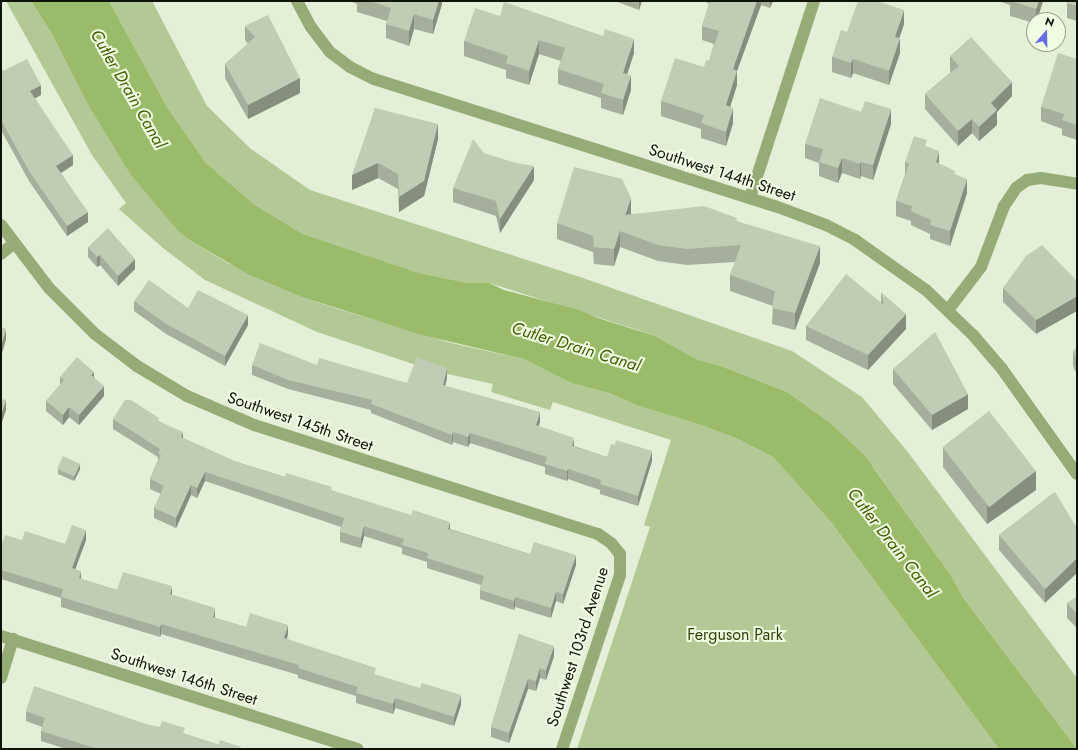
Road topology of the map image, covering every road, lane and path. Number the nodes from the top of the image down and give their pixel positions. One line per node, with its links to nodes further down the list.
1 (297, 1): 4 (street, Southwest 144th Street)
2 (814, 1): 4 (street)
3 (1077, 184): 8 (street)
4 (750, 198): 8 (street, Southwest 144th Street)
5 (1, 225): 6 (street, Southwest 145th Street)
6 (13, 244): 7 (street); 10 (street, Southwest 145th Street)
7 (1, 254)
8 (948, 310): 9 (street, Southwest 144th Street)
9 (1077, 474)
10 (620, 554): 15 (street, Southwest 103rd Avenue)
11 (1, 636): 12 (street, Southwest 146th Street)
12 (13, 639): 13 (street); 14 (street, Southwest 146th Street)
13 (1, 678)
14 (357, 749)
15 (562, 749)

